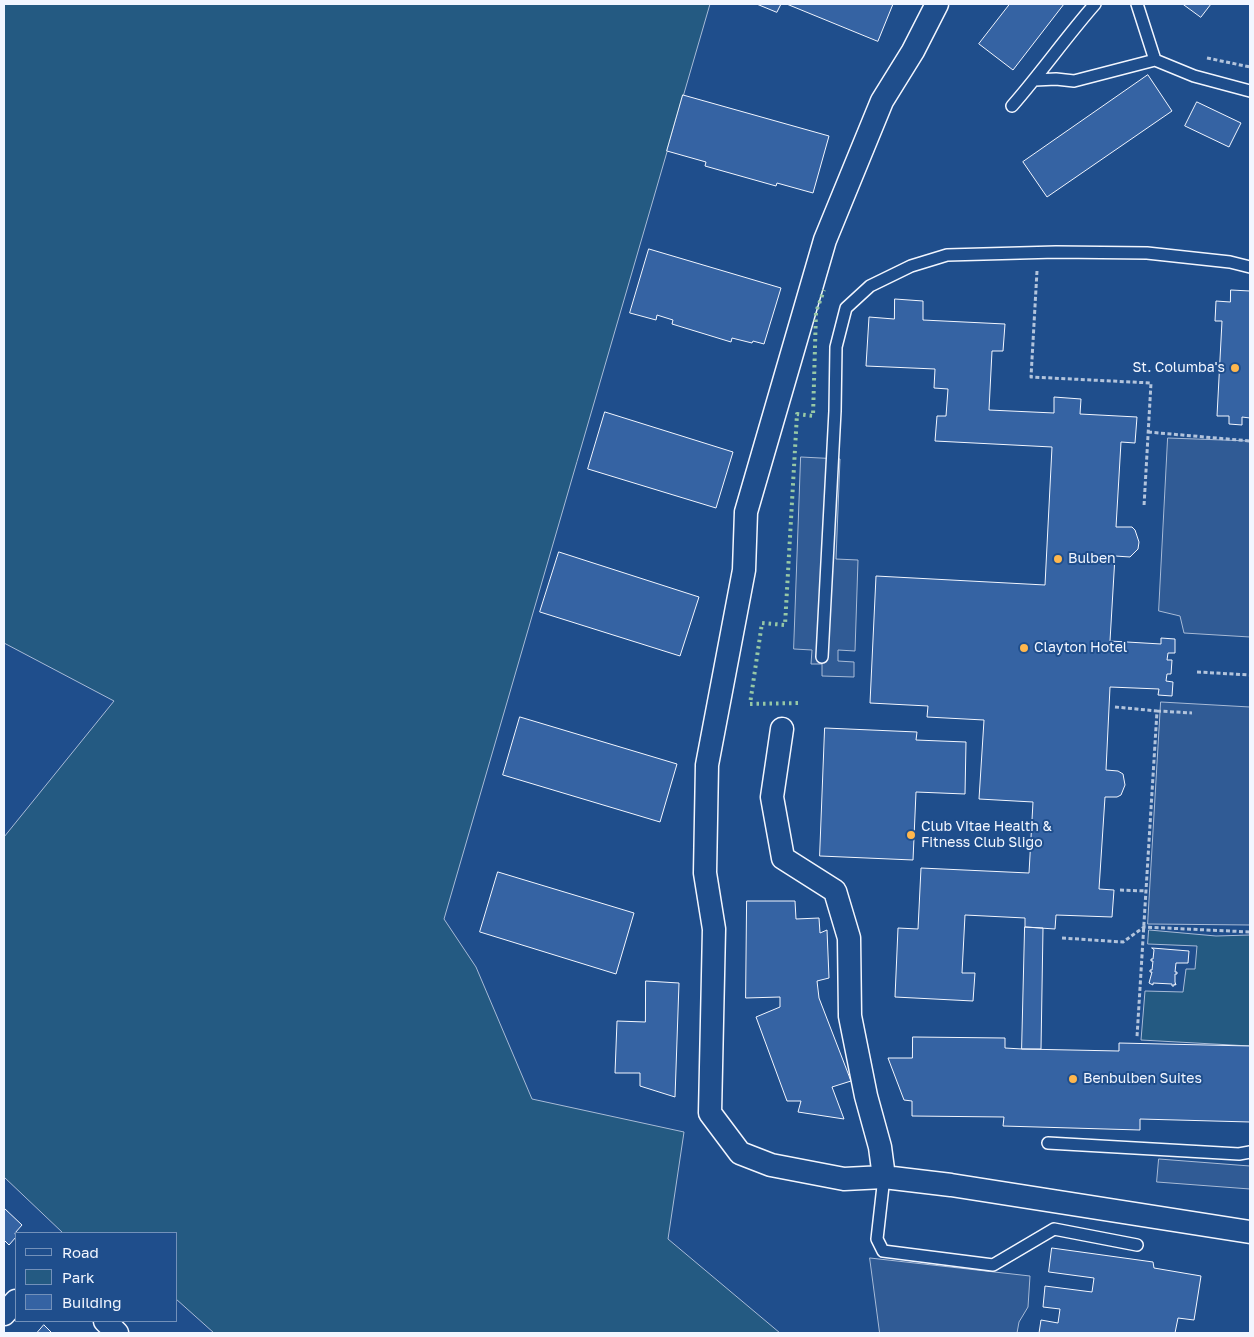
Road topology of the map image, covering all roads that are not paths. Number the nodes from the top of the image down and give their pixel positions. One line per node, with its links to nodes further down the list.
1 (937, 4): 13 (street)
2 (1095, 4): 5 (lane)
3 (1137, 4): 4 (lane)
4 (1155, 60): 5 (lane); 6 (lane)
5 (1035, 80): 7 (lane)
6 (1250, 91)
7 (1012, 106)
8 (1250, 267): 9 (lane)
9 (822, 657)
10 (782, 730): 13 (street)
11 (1048, 1143): 12 (lane)
12 (1250, 1152)
13 (884, 1177): 14 (street); 15 (lane)
14 (1250, 1232)
15 (1137, 1245)
16 (15, 1302): 17 (street)
17 (4, 1314)
18 (106, 1322): 19 (street)
19 (118, 1333)

